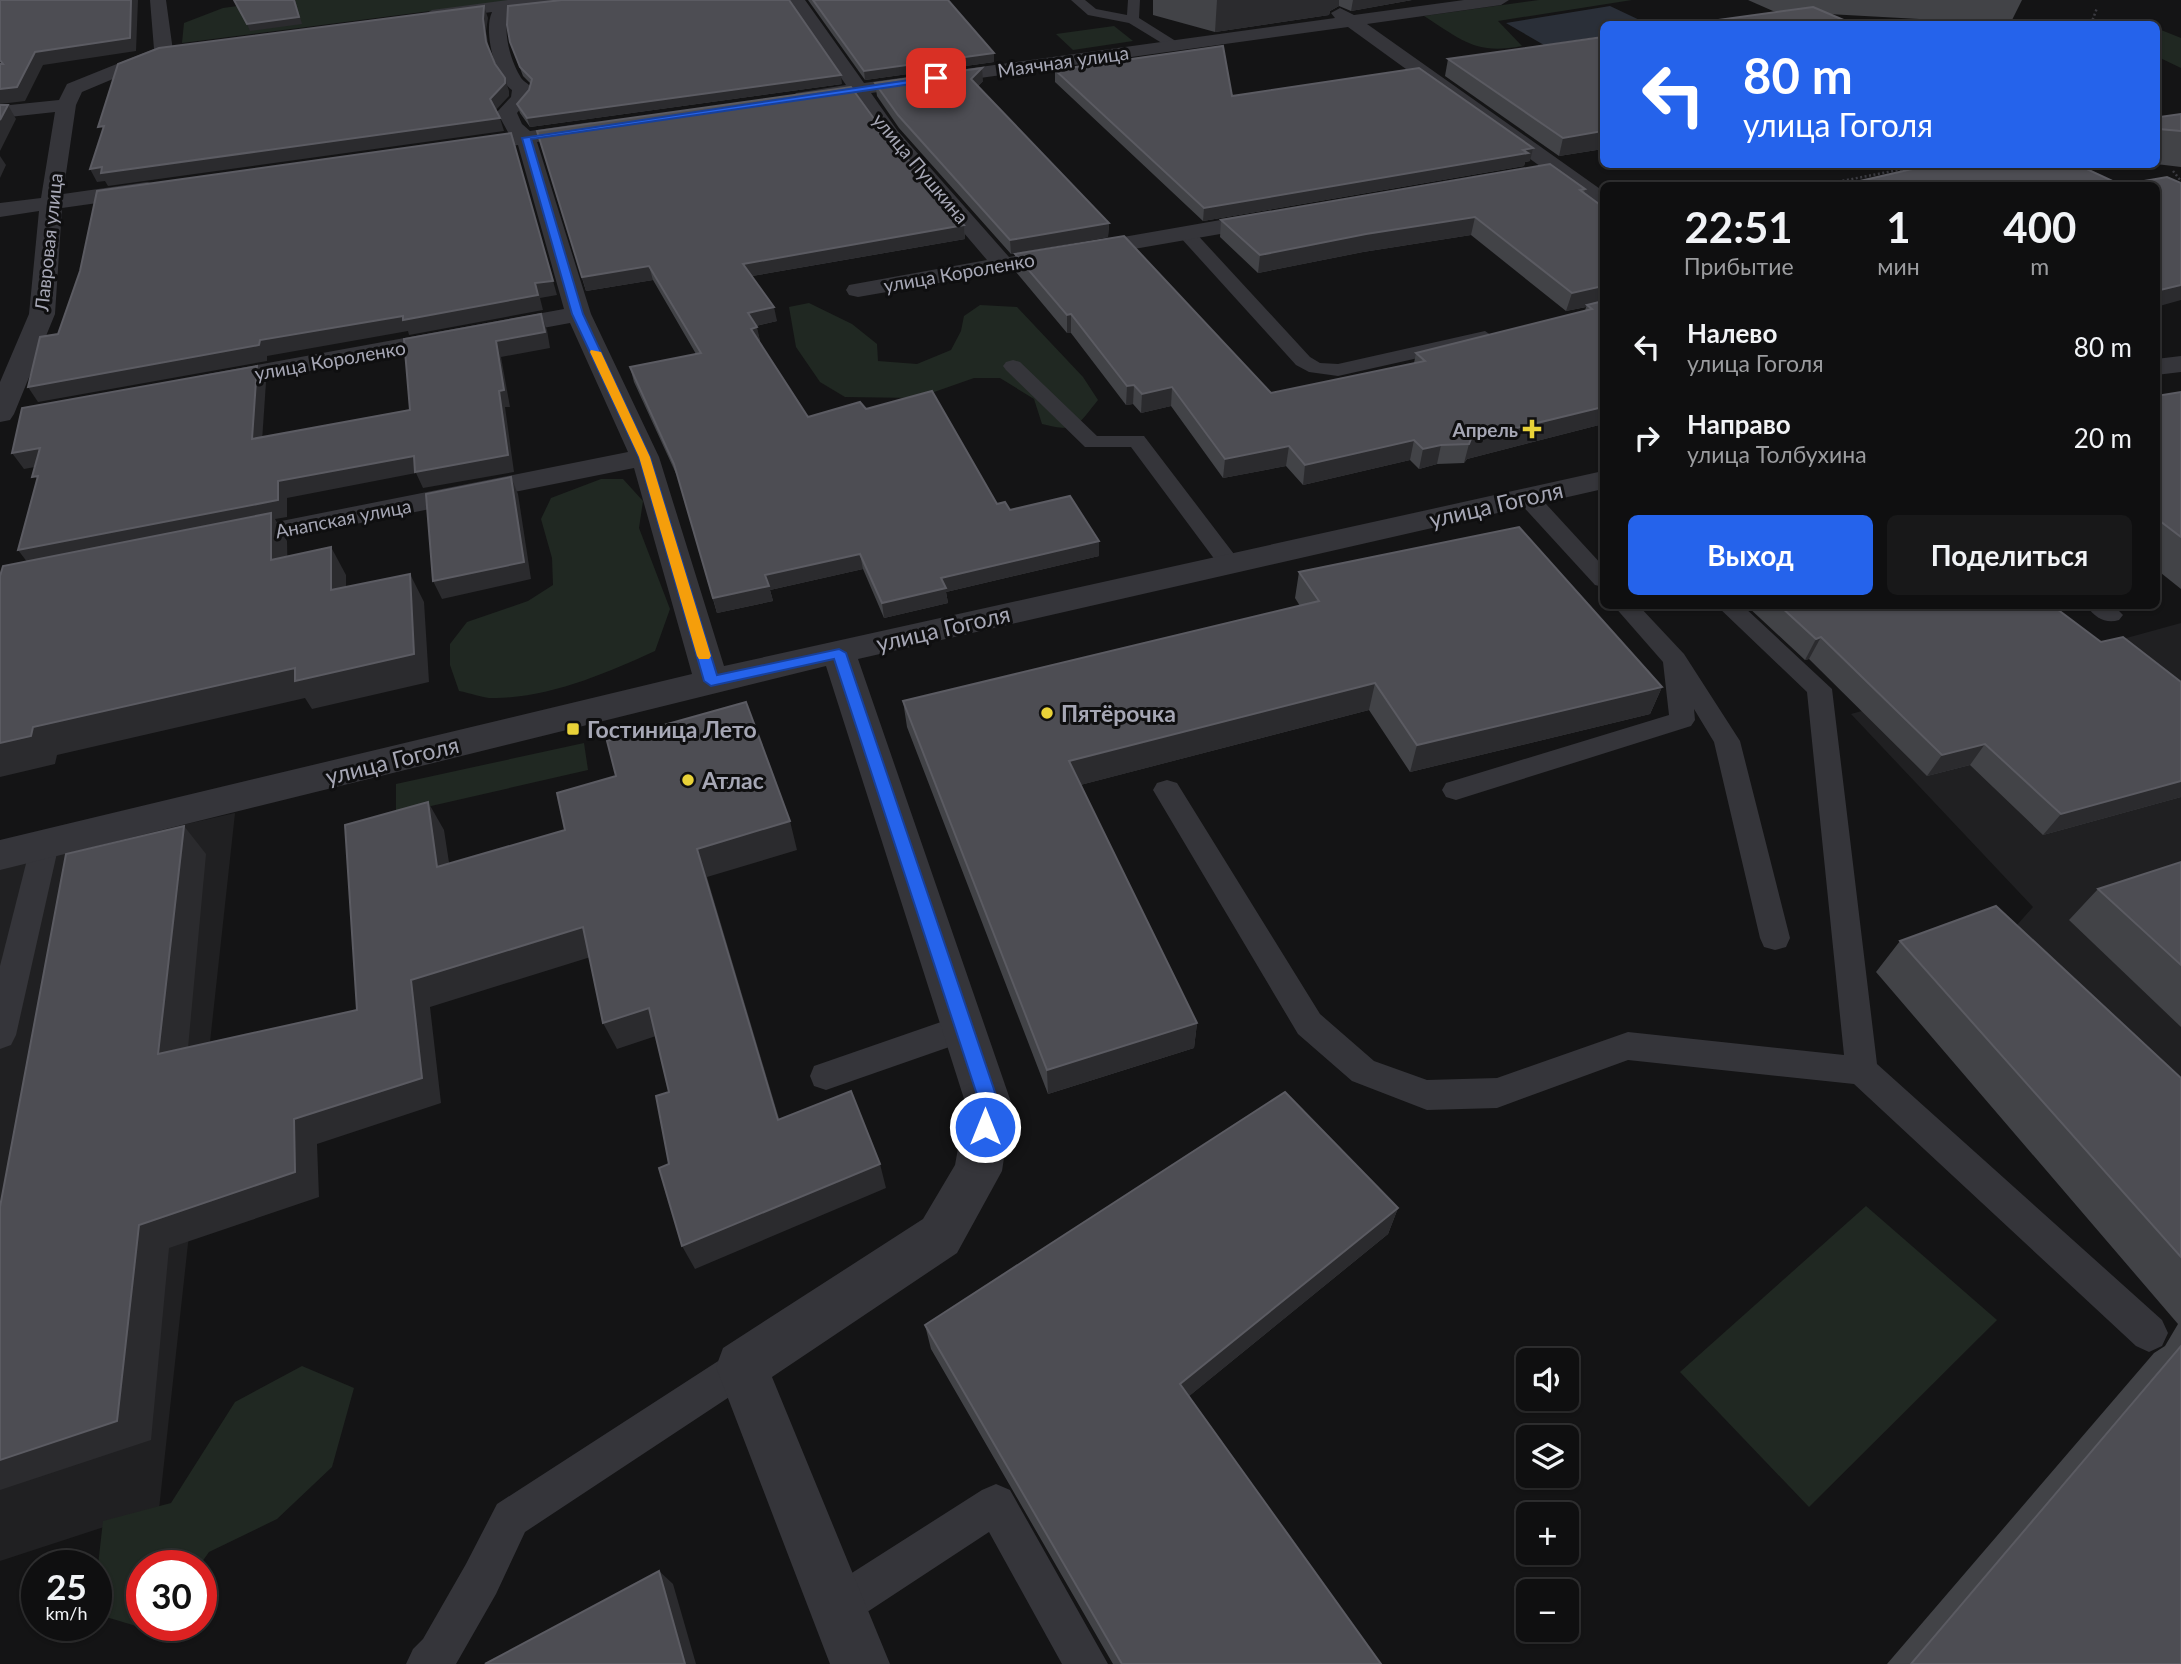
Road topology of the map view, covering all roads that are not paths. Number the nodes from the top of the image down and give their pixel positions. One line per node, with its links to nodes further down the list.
1 (158, 0): 16 (street)
2 (547, 0): 9 (street)
3 (796, 0): 14 (street, улица Пушкина)
4 (1077, 0): 11 (lane)
5 (1134, 0): 11 (lane)
6 (1322, 0): 12 (street)
7 (1501, 0): 8 (street, Маячная улица)
8 (1480, 1): 12 (street, Маячная улица)
9 (503, 6): 10 (street); 19 (street)
10 (416, 17)
11 (1133, 20): 13 (lane)
12 (1353, 21): 13 (street, Маячная улица); 21 (street)
13 (1175, 45): 14 (street, Маячная улица)
14 (857, 89): 15 (street, Маячная улица); 29 (street, улица Пушкина)
15 (788, 99)
16 (66, 105): 17 (street); 25 (street, Лавровая улица)
17 (0, 112)
18 (609, 125): 19 (street)
19 (526, 138): 20 (street); 31 (street)
20 (444, 149)
21 (1557, 170): 22 (street); 24 (street)
22 (1529, 174)
23 (169, 186): 25 (street)
24 (1600, 199)
25 (51, 202): 26 (street); 37 (street, Лавровая улица)
26 (0, 210)
27 (1296, 214): 28 (street, улица Короленко)
28 (1186, 233): 29 (street, улица Короленко); 32 (lane)
29 (1003, 264): 30 (street, улица Короленко)
30 (858, 290)
31 (578, 314): 36 (street, улица Короленко); 40 (street)
32 (1497, 334)
33 (2181, 364): 35 (street)
34 (1013, 366): 44 (lane)
35 (2160, 367)
36 (179, 387)
37 (0, 414)
38 (27, 415): 39 (street)
39 (0, 420)
40 (645, 457): 43 (street, Анапская улица); 50 (street)
41 (1600, 484): 42 (street, улица Гоголя)
42 (1527, 497): 44 (street, улица Гоголя); 45 (lane)
43 (206, 545)
44 (1229, 563): 48 (street, улица Гоголя)
45 (1600, 577)
46 (1629, 609): 49 (lane)
47 (1732, 609): 58 (lane)
48 (839, 653): 50 (street, улица Гоголя); 56 (street)
49 (1675, 660): 52 (lane); 55 (lane)
50 (711, 681): 53 (street, улица Гоголя)
51 (1167, 790): 58 (lane)
52 (1456, 790)
53 (45, 844): 54 (street, улица Гоголя); 57 (lane)
54 (0, 855)
55 (1775, 938)
56 (964, 1028): 59 (lane); 61 (street)
57 (0, 1035)
58 (1862, 1071): 60 (lane)
59 (826, 1076)
60 (2149, 1333)
61 (741, 1367): 62 (street); 63 (lane)
62 (837, 1607): 64 (street); 65 (lane)
63 (428, 1664)
64 (860, 1664)
65 (1086, 1664)

